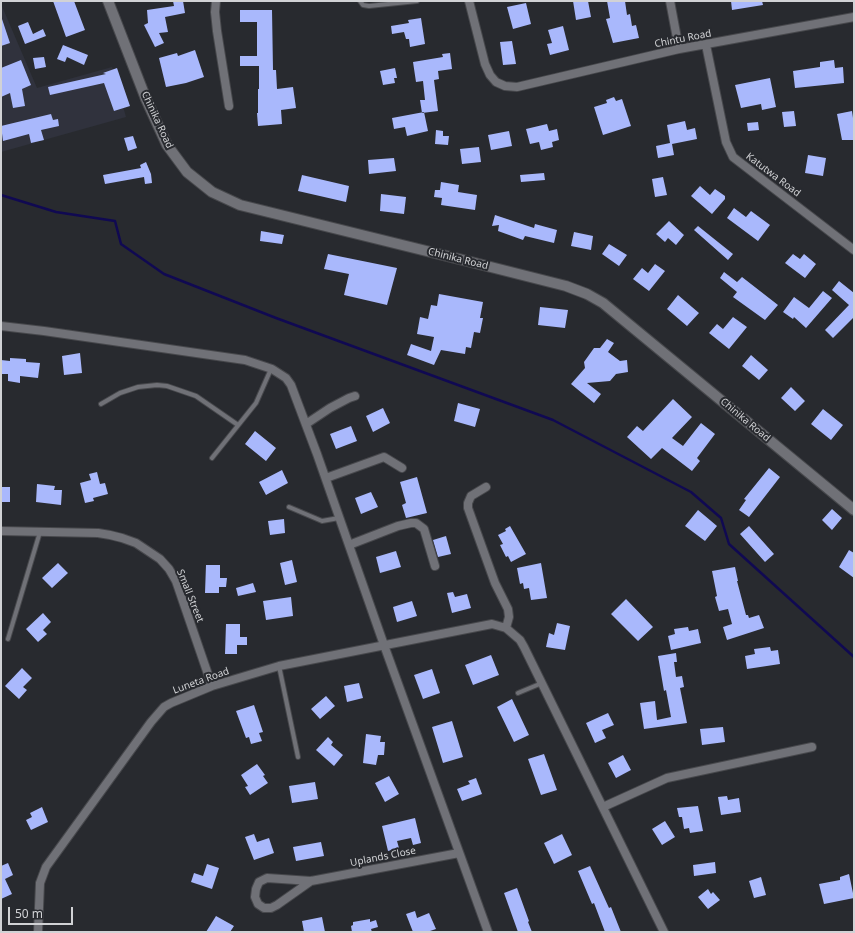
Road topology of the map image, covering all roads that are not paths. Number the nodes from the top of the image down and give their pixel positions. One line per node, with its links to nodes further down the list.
1 (108, 1): 23 (main road, Chinika Road)
2 (216, 1): 10 (street)
3 (360, 1): 4 (lane)
4 (417, 1)
5 (469, 1): 9 (street, Chintu Road)
6 (670, 1): 9 (street)
7 (854, 17): 8 (street, Chintu Road)
8 (706, 45): 9 (street, Chintu Road); 11 (street, Katutwa Road)
9 (679, 49)
10 (229, 106)
11 (854, 250)
12 (1, 326): 13 (street)
13 (272, 369): 16 (street); 17 (lane)
14 (355, 396): 16 (street)
15 (101, 404): 17 (lane)
16 (306, 424): 20 (street)
17 (238, 425): 18 (lane)
18 (212, 458)
19 (402, 468): 20 (street)
20 (326, 478): 24 (street)
21 (486, 487): 29 (street)
22 (289, 507): 24 (lane)
23 (854, 510)
24 (340, 518): 27 (street)
25 (1, 531): 26 (street, Small Street)
26 (41, 532): 30 (lane); 34 (street, Small Street)
27 (349, 545): 28 (street); 31 (street)
28 (434, 566)
29 (506, 628): 31 (street, Luneta Road); 33 (street)
30 (8, 639)
31 (384, 645): 32 (street, Luneta Road); 39 (street)
32 (279, 666): 34 (street, Luneta Road); 37 (lane)
33 (542, 683): 35 (lane); 38 (street)
34 (212, 686): 41 (street, Luneta Road)
35 (518, 692)
36 (812, 747): 38 (street)
37 (298, 757)
38 (603, 807): 43 (street)
39 (459, 853): 40 (street, Uplands Close); 42 (street)
40 (311, 881): 40 (street, Uplands Close)
41 (38, 932)
42 (488, 932)
43 (664, 932)

